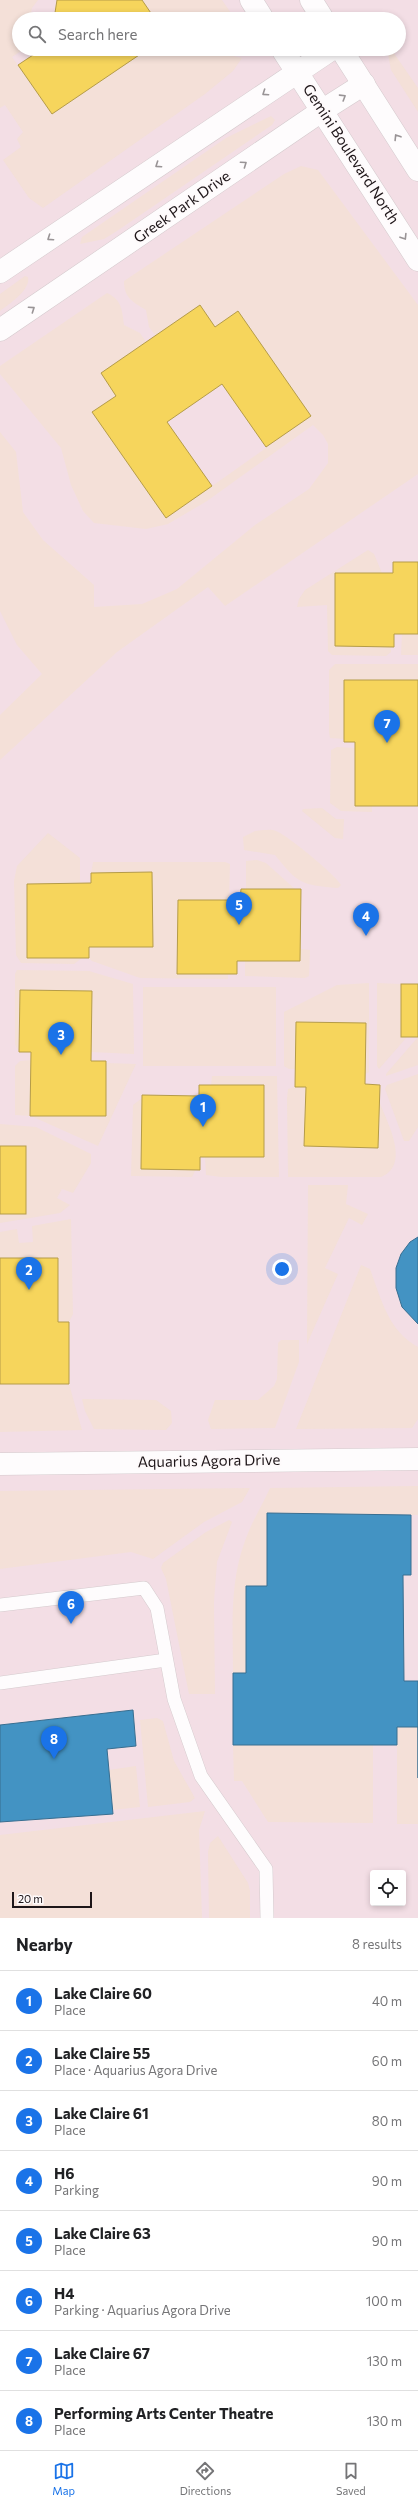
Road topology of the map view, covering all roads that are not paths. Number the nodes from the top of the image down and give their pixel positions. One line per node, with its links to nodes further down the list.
1 (251, 0): 3 (street)
2 (311, 0): 4 (street)
3 (259, 12)
4 (319, 12)
5 (287, 56): 8 (street, Gemini Boulevard North)
6 (322, 56): 8 (street)
7 (346, 56): 9 (street)
8 (298, 72): 10 (street, Gemini Boulevard North); 13 (street, one-way to 13)
9 (364, 84): 10 (street, Greek Park Drive, one-way to 9); 11 (street, one-way to 9)
10 (322, 110): 12 (street, Gemini Boulevard North, one-way to 12); 14 (street, Greek Park Drive, one-way to 10)
11 (418, 170)
12 (418, 260)
13 (0, 272)
14 (0, 330)
15 (418, 1459): 16 (street, Aquarius Agora Drive)
16 (0, 1464)
17 (0, 1605): 18 (lane)
18 (166, 1660): 19 (lane); 20 (lane)
19 (0, 1684)
20 (267, 1918)

